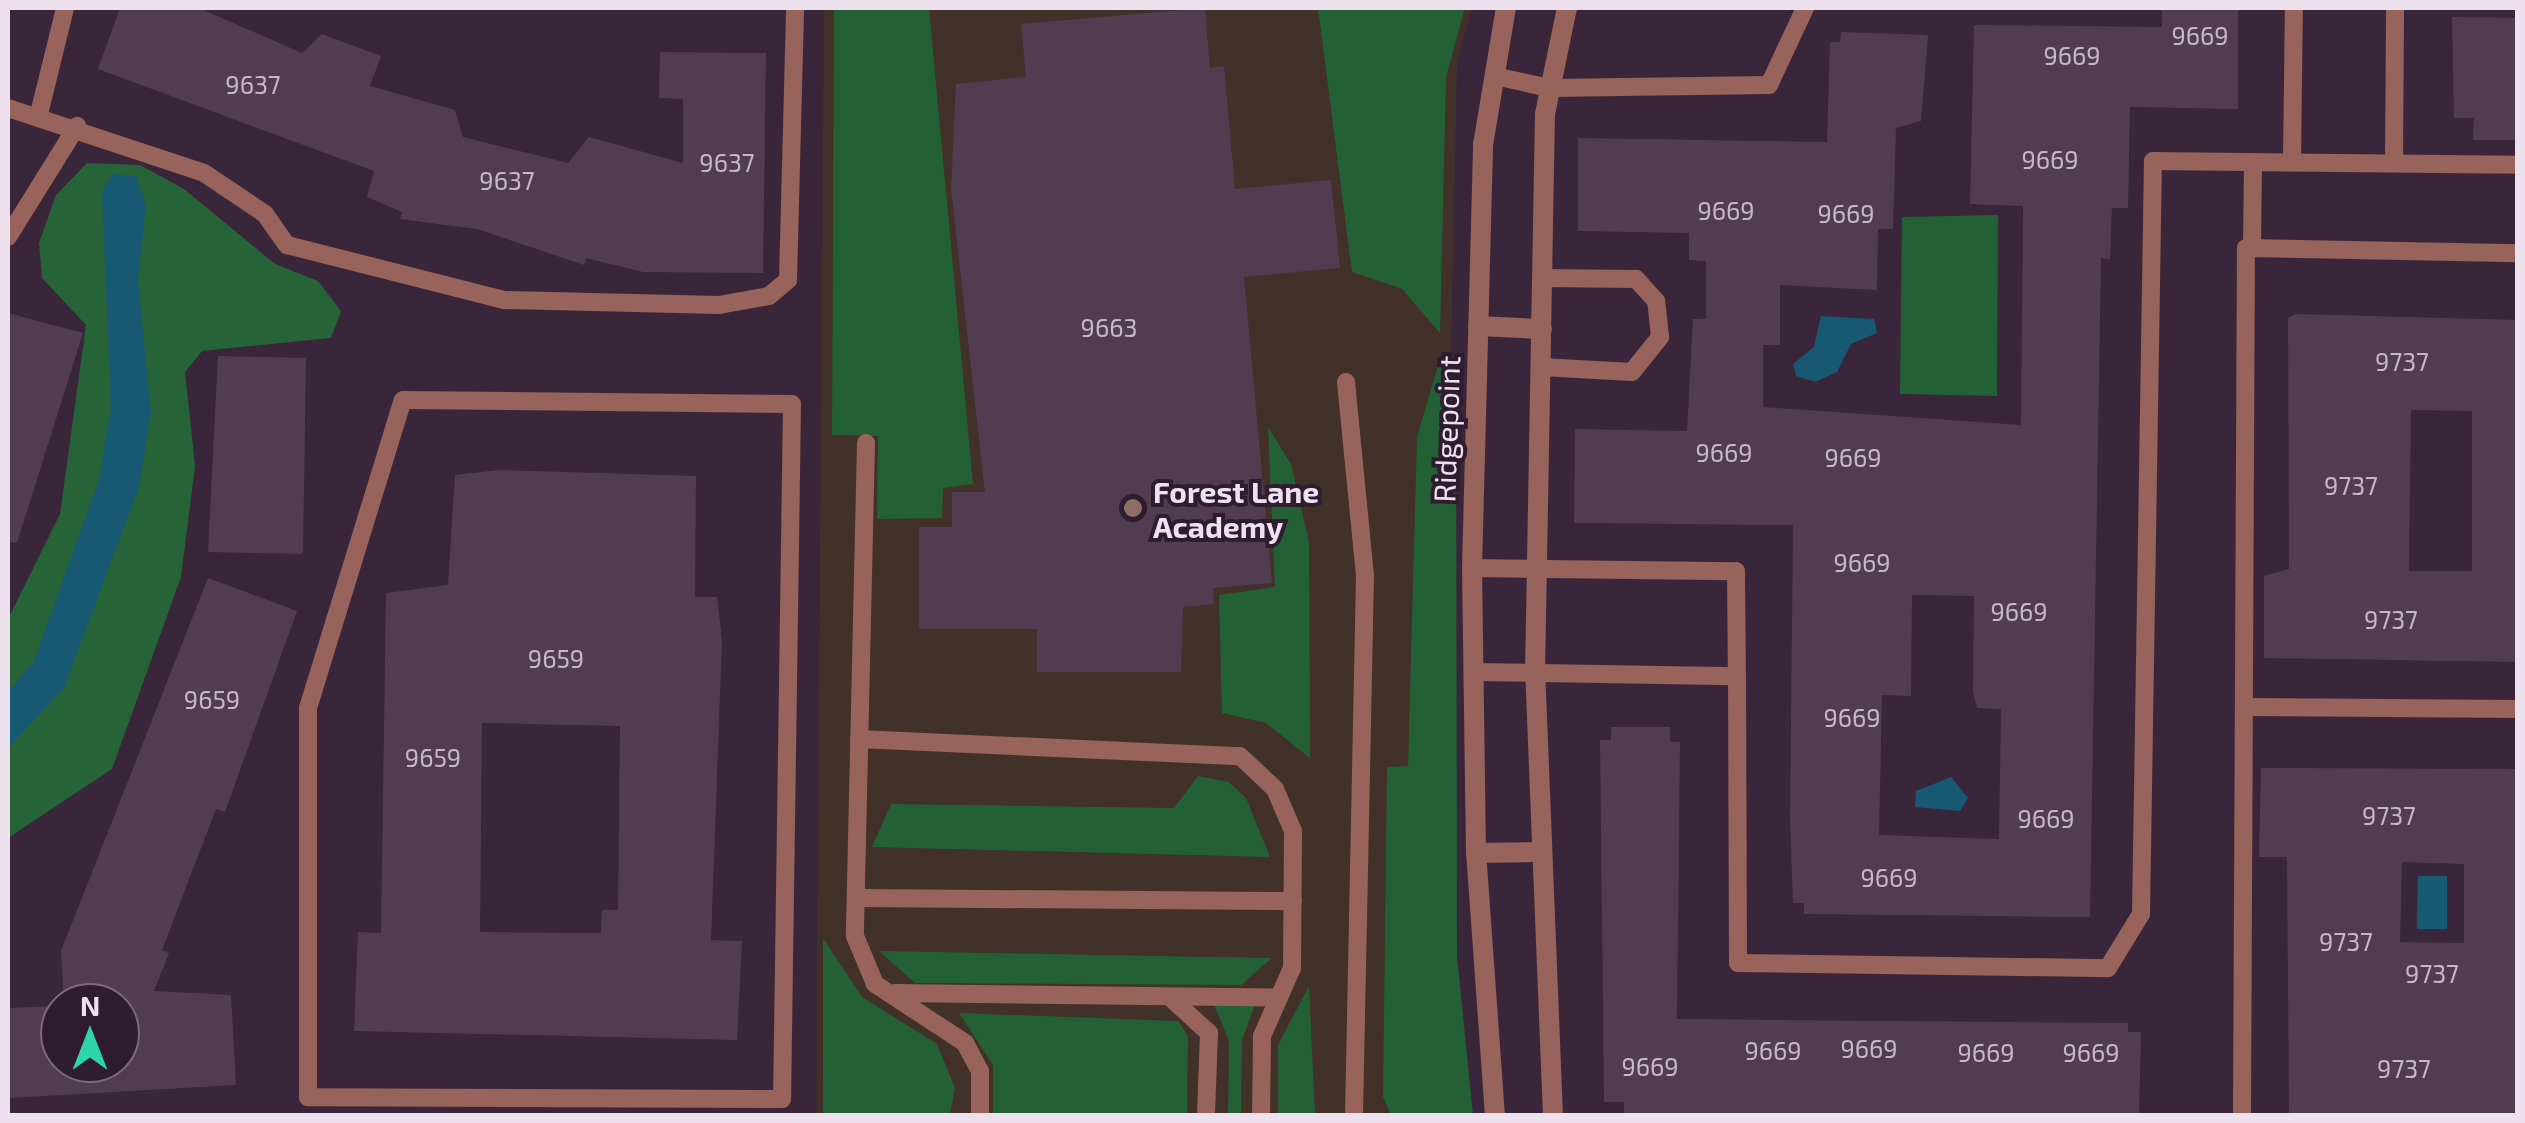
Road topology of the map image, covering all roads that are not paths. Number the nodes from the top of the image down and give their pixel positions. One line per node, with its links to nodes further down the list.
1 (65, 8): 11 (lane)
2 (795, 8): 12 (lane)
3 (1506, 8): 8 (street, Ridgepoint)
4 (1567, 8): 9 (street)
5 (1805, 8): 9 (lane)
6 (2294, 8): 14 (lane)
7 (2395, 8): 15 (lane)
8 (1494, 76): 9 (lane); 21 (street, Ridgepoint)
9 (1549, 88): 20 (street)
10 (8, 108): 11 (lane)
11 (38, 114): 12 (lane)
12 (77, 126): 17 (lane)
13 (2253, 162): 14 (lane); 18 (lane); 30 (lane)
14 (2292, 162): 15 (lane)
15 (2394, 164): 16 (lane)
16 (2518, 165)
17 (8, 237)
18 (2252, 248): 19 (lane); 31 (lane)
19 (2518, 253)
20 (1542, 278): 22 (street); 23 (lane)
21 (1478, 326): 22 (street); 26 (street, Ridgepoint)
22 (1542, 329): 23 (street)
23 (1541, 367): 27 (street)
24 (1346, 382): 46 (lane)
25 (866, 444): 33 (lane)
26 (1472, 568): 27 (lane); 28 (street, Ridgepoint)
27 (1537, 569): 29 (street); 30 (lane)
28 (1473, 672): 29 (lane); 35 (street, Ridgepoint)
29 (1536, 674): 30 (lane); 34 (street)
30 (1738, 676)
31 (2244, 707): 32 (lane); 49 (lane)
32 (2518, 709)
33 (859, 739): 36 (lane); 37 (lane)
34 (1539, 852): 35 (street); 48 (street)
35 (1476, 853): 47 (street, Ridgepoint)
36 (856, 898): 37 (lane); 38 (lane)
37 (1293, 901): 40 (lane)
38 (892, 993): 39 (lane); 43 (lane)
39 (1162, 998): 40 (lane); 44 (lane)
40 (1279, 998): 45 (lane)
41 (308, 1106): 42 (lane); 42 (lane)
42 (552, 1106)
43 (980, 1116)
44 (1206, 1116)
45 (1262, 1116)
46 (1354, 1116)
47 (1495, 1116)
48 (1553, 1116)
49 (2242, 1116)

